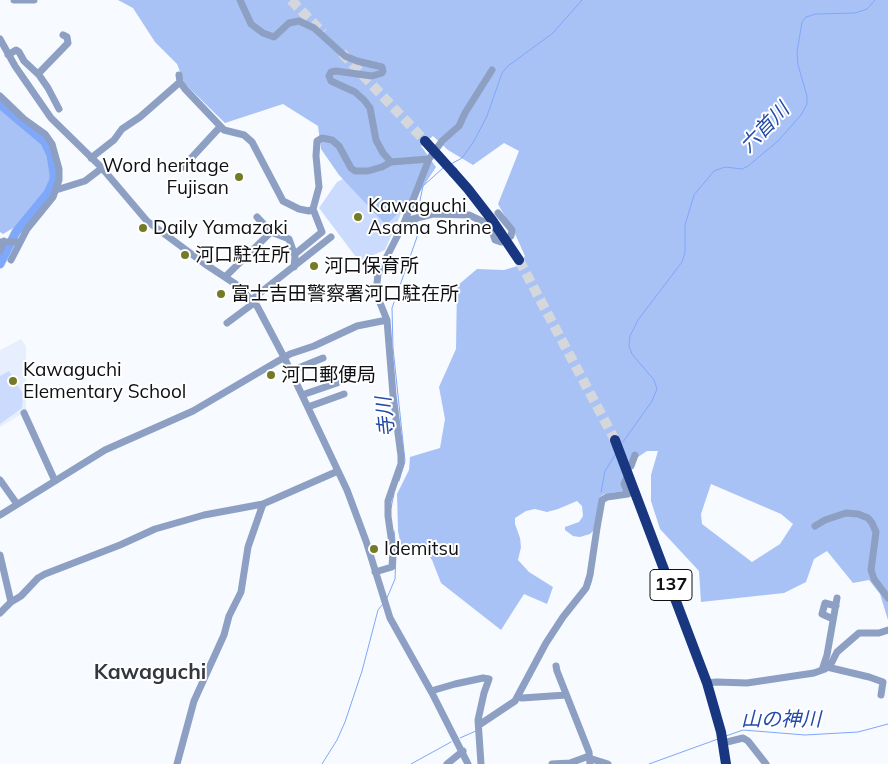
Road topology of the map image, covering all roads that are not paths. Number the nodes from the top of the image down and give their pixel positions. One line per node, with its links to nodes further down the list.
1 (14, 0): 2 (street)
2 (34, 0)
3 (240, 0): 20 (street)
4 (63, 35): 12 (street)
5 (0, 39): 6 (street)
6 (8, 56): 7 (street); 8 (street); 9 (street)
7 (22, 58): 9 (street); 10 (street)
8 (0, 60)
9 (14, 65): 13 (street)
10 (31, 68): 12 (street); 13 (street)
11 (492, 70): 19 (street)
12 (38, 74): 15 (street)
13 (21, 76): 15 (street)
14 (0, 96): 23 (street)
15 (45, 109): 18 (street)
16 (220, 127): 18 (street); 21 (street); 24 (street)
17 (425, 141): 30 (highway, bridge)
18 (91, 158): 22 (street)
19 (429, 159): 20 (street); 27 (street)
20 (391, 162): 24 (street)
21 (183, 166)
22 (102, 168): 23 (street); 38 (street)
23 (56, 190): 32 (street)
24 (313, 209): 34 (street)
25 (498, 213): 30 (street)
26 (257, 217): 28 (street)
27 (405, 221): 30 (street); 40 (street)
28 (271, 232): 34 (street); 38 (street)
29 (331, 237): 37 (street)
30 (506, 240): 36 (highway)
31 (3, 241): 32 (street); 33 (street)
32 (18, 242): 35 (street)
33 (0, 251)
34 (295, 254): 37 (street)
35 (11, 260)
36 (519, 260)
37 (294, 267): 39 (street)
38 (225, 277): 39 (street)
39 (253, 302): 41 (street); 42 (street)
40 (386, 320): 42 (street); 62 (street)
41 (227, 323)
42 (284, 357): 44 (street); 56 (street)
43 (323, 358): 44 (street)
44 (291, 371): 47 (street)
45 (337, 384): 47 (street)
46 (344, 394): 48 (street)
47 (302, 395): 48 (street)
48 (308, 408): 53 (street)
49 (24, 413): 56 (street)
50 (615, 440): 71 (highway, 137)
51 (635, 455): 52 (street)
52 (631, 466)
53 (338, 471): 58 (street); 62 (street)
54 (626, 478): 75 (street)
55 (0, 480): 57 (street)
56 (55, 481): 57 (street)
57 (17, 504): 59 (street)
58 (262, 504): 64 (street); 80 (street)
59 (0, 515)
60 (815, 526): 63 (street)
61 (0, 554): 64 (street)
62 (376, 572): 72 (street)
63 (888, 598)
64 (11, 602): 65 (street)
65 (0, 613)
66 (833, 619): 66 (street); 69 (street)
67 (888, 630): 69 (street)
68 (556, 666): 73 (street)
69 (824, 669): 70 (street); 71 (street)
70 (886, 681): 74 (street)
71 (707, 683): 77 (highway, 137)
72 (431, 691): 76 (street); 78 (street)
73 (566, 695): 75 (street); 79 (street)
74 (881, 695)
75 (518, 697): 76 (street)
76 (479, 725): 83 (street)
77 (722, 738): 86 (highway, 137); 87 (street)
78 (463, 751): 81 (street); 82 (street)
79 (590, 759): 84 (street); 85 (street)
80 (177, 764)
81 (447, 764)
82 (468, 764)
83 (481, 764)
84 (552, 764)
85 (608, 764)
86 (726, 764)
87 (766, 764)

